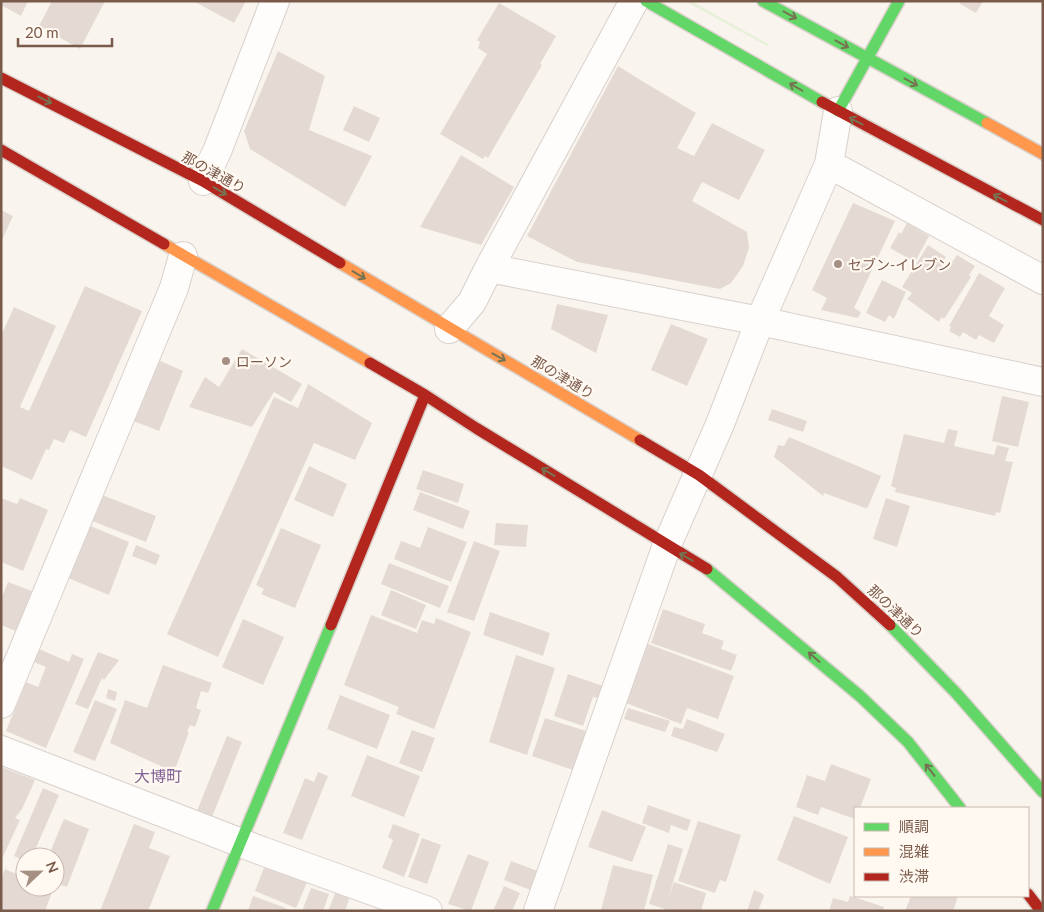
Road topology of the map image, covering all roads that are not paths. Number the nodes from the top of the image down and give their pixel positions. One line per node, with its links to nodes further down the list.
1 (275, 1): 12 (street)
2 (634, 1): 15 (street)
3 (646, 1): 8 (main road, one-way to 3)
4 (763, 1): 6 (main road, one-way to 6)
5 (899, 1): 6 (main road)
6 (868, 59): 8 (main road); 10 (main road, one-way to 10)
7 (1, 78): 12 (main road, 那の津通り, one-way to 12)
8 (838, 111): 11 (street); 13 (main road, one-way to 8)
9 (1, 150): 14 (main road)
10 (1043, 154)
11 (828, 164): 16 (street); 17 (street)
12 (203, 181): 18 (main road, 那の津通り, one-way to 18)
13 (1043, 220)
14 (183, 256): 20 (main road); 23 (street)
15 (490, 268): 17 (street); 18 (street)
16 (1043, 280)
17 (760, 321): 19 (street); 21 (street)
18 (449, 329): 21 (main road, 那の津通り, one-way to 21)
19 (1043, 382)
20 (425, 395): 22 (main road, one-way to 20); 27 (main road)
21 (699, 475): 22 (street); 25 (main road, 那の津通り)
22 (667, 545): 26 (main road, one-way to 22); 31 (street)
23 (1, 704)
24 (1, 750): 27 (street)
25 (1043, 792)
26 (959, 807)
27 (240, 843): 29 (main road); 30 (street)
28 (1029, 895): 32 (main road)
29 (212, 911)
30 (428, 911)
31 (538, 911)
32 (1041, 911)

